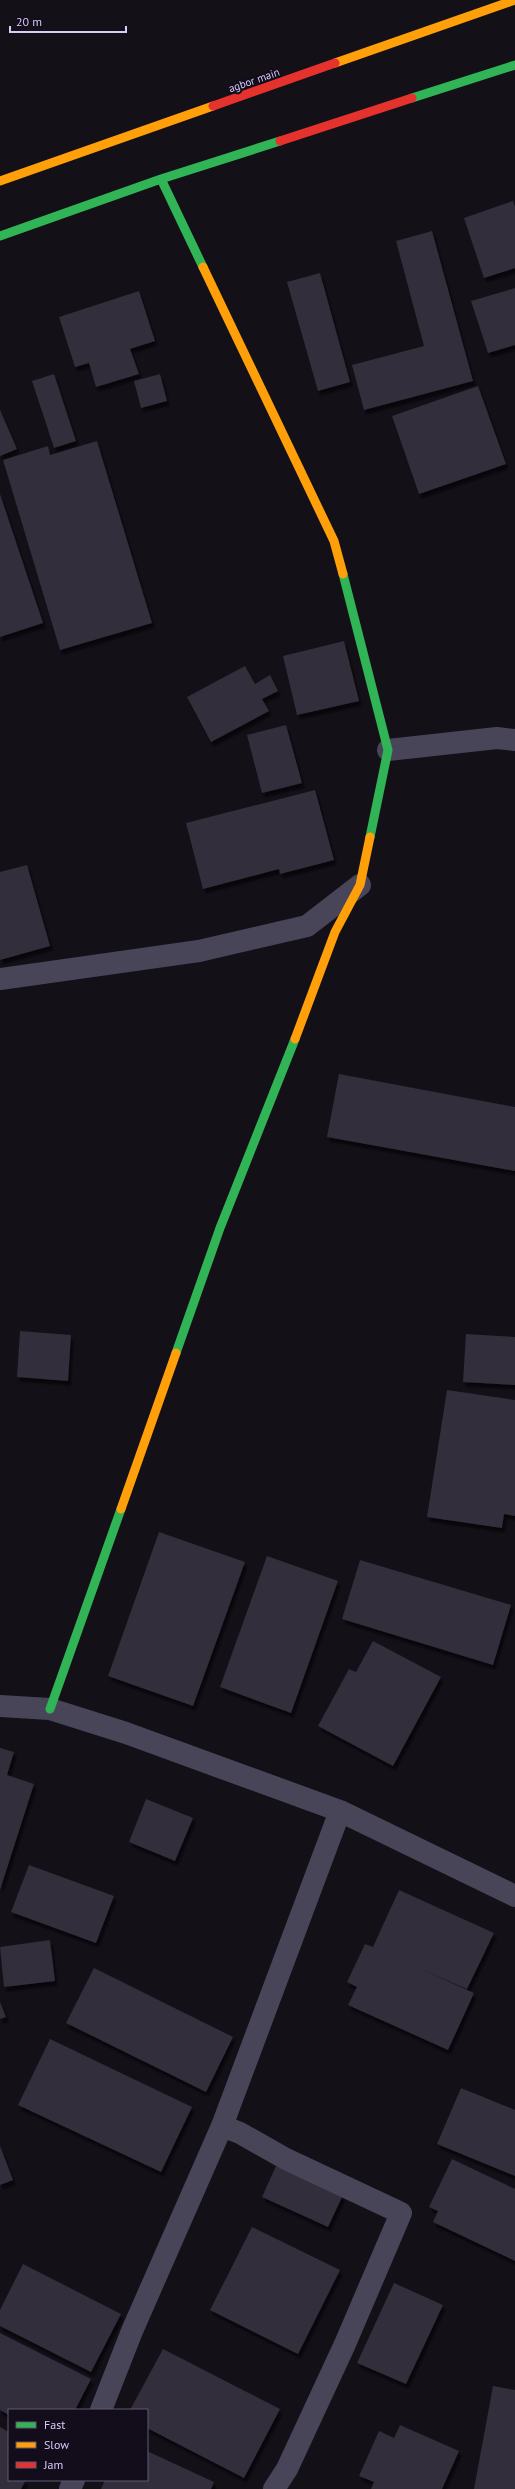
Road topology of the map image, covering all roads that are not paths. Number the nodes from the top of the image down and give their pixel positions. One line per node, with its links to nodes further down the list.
1 (515, 0): 4 (street, agbor main)
2 (515, 66): 3 (street)
3 (161, 179): 5 (street); 7 (street)
4 (0, 181)
5 (0, 236)
6 (515, 740): 7 (street)
7 (388, 750): 8 (street)
8 (360, 885): 9 (street); 11 (street)
9 (0, 979)
10 (0, 1706): 11 (street)
11 (50, 1709): 12 (street)
12 (340, 1811): 13 (street); 14 (street)
13 (515, 1896)
14 (222, 2126): 15 (street); 16 (street)
15 (101, 2409)
16 (274, 2489)

